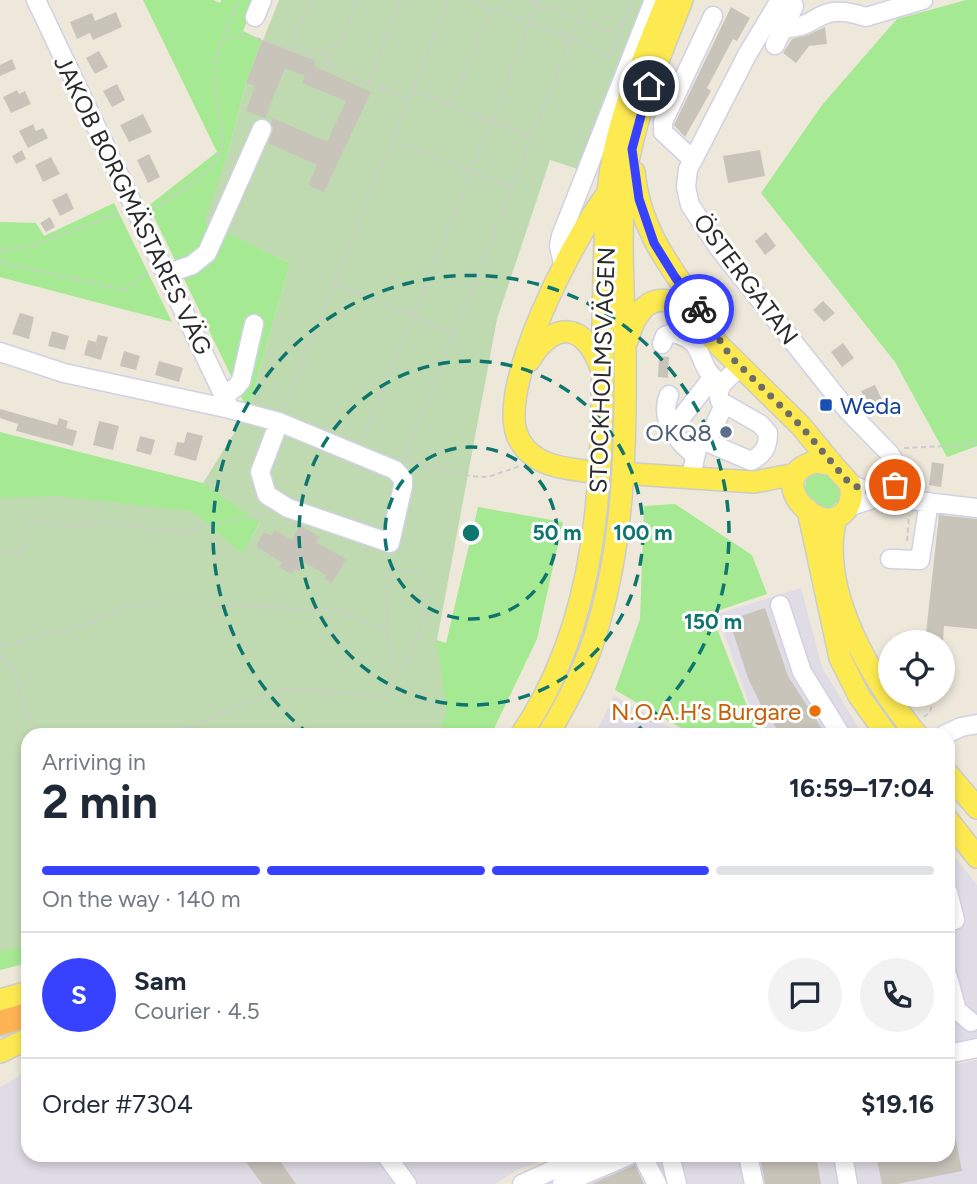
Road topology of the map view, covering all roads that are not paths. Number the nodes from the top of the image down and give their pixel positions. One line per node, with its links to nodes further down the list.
1 (36, 0): 17 (street, JAKOB BORGMÄSTARES VÄG)
2 (262, 0): 10 (street)
3 (654, 0): 18 (street)
4 (667, 0): 16 (main road, STOCKHOLMSVÄGEN)
5 (682, 0): 14 (main road, STOCKHOLMSVÄGEN)
6 (780, 0): 15 (street, ÖSTERGATAN)
7 (786, 0): 11 (street)
8 (923, 0): 11 (street)
9 (713, 16): 15 (street)
10 (255, 17)
11 (783, 28): 12 (street)
12 (775, 45)
13 (262, 129): 17 (street)
14 (632, 149): 21 (main road, STOCKHOLMSVÄGEN); 23 (main road)
15 (693, 160): 40 (street, ÖSTERGATAN)
16 (608, 192): 18 (main road); 24 (main road, STOCKHOLMSVÄGEN)
17 (163, 268): 28 (street, JAKOB BORGMÄSTARES VÄG)
18 (564, 268): 25 (main road)
19 (254, 324): 28 (street)
20 (663, 344): 26 (street)
21 (625, 350): 23 (main road); 49 (main road, STOCKHOLMSVÄGEN)
22 (0, 352): 28 (street)
23 (735, 362): 26 (street); 30 (main road)
24 (603, 371): 25 (main road); 48 (main road, STOCKHOLMSVÄGEN)
25 (520, 378): 35 (main road)
26 (717, 381): 29 (street); 32 (street)
27 (669, 396): 32 (street)
28 (227, 402): 31 (street)
29 (724, 405): 33 (street); 33 (street)
30 (790, 417): 34 (main road); 39 (main road)
31 (279, 422): 31 (street)
32 (671, 431): 33 (street)
33 (701, 448): 37 (street)
34 (833, 465): 38 (main road); 39 (main road)
35 (585, 471)
36 (634, 474): 37 (main road)
37 (691, 477): 39 (main road)
38 (860, 483): 40 (street); 43 (main road)
39 (800, 487): 43 (main road); 51 (main road)
40 (883, 497): 41 (street); 43 (street)
41 (929, 502): 42 (street); 44 (street)
42 (977, 508)
43 (842, 513): 47 (main road)
44 (898, 559)
45 (780, 605): 50 (street)
46 (977, 724): 52 (street)
47 (921, 726)
48 (525, 728)
49 (552, 728)
50 (837, 728)
51 (882, 728)
52 (955, 730)
53 (955, 782): 54 (main road)
54 (977, 808)
55 (955, 829): 56 (main road)
56 (977, 857)
57 (21, 994): 58 (main road)
58 (0, 1000)
59 (955, 1003): 61 (street)
60 (21, 1017): 62 (highway)
61 (974, 1020): 63 (street)
62 (0, 1023)
63 (977, 1039)
64 (21, 1042): 66 (main road)
65 (977, 1048): 67 (street)
66 (0, 1052)
67 (955, 1053)
68 (391, 1162): 76 (street)
69 (572, 1162): 75 (street)
70 (614, 1162): 77 (street)
71 (646, 1162): 78 (street)
72 (672, 1162): 79 (street)
73 (749, 1162): 80 (street)
74 (844, 1162): 81 (street)
75 (531, 1182)
76 (407, 1184)
77 (562, 1184)
78 (657, 1184)
79 (677, 1184)
80 (754, 1184)
81 (848, 1184)

